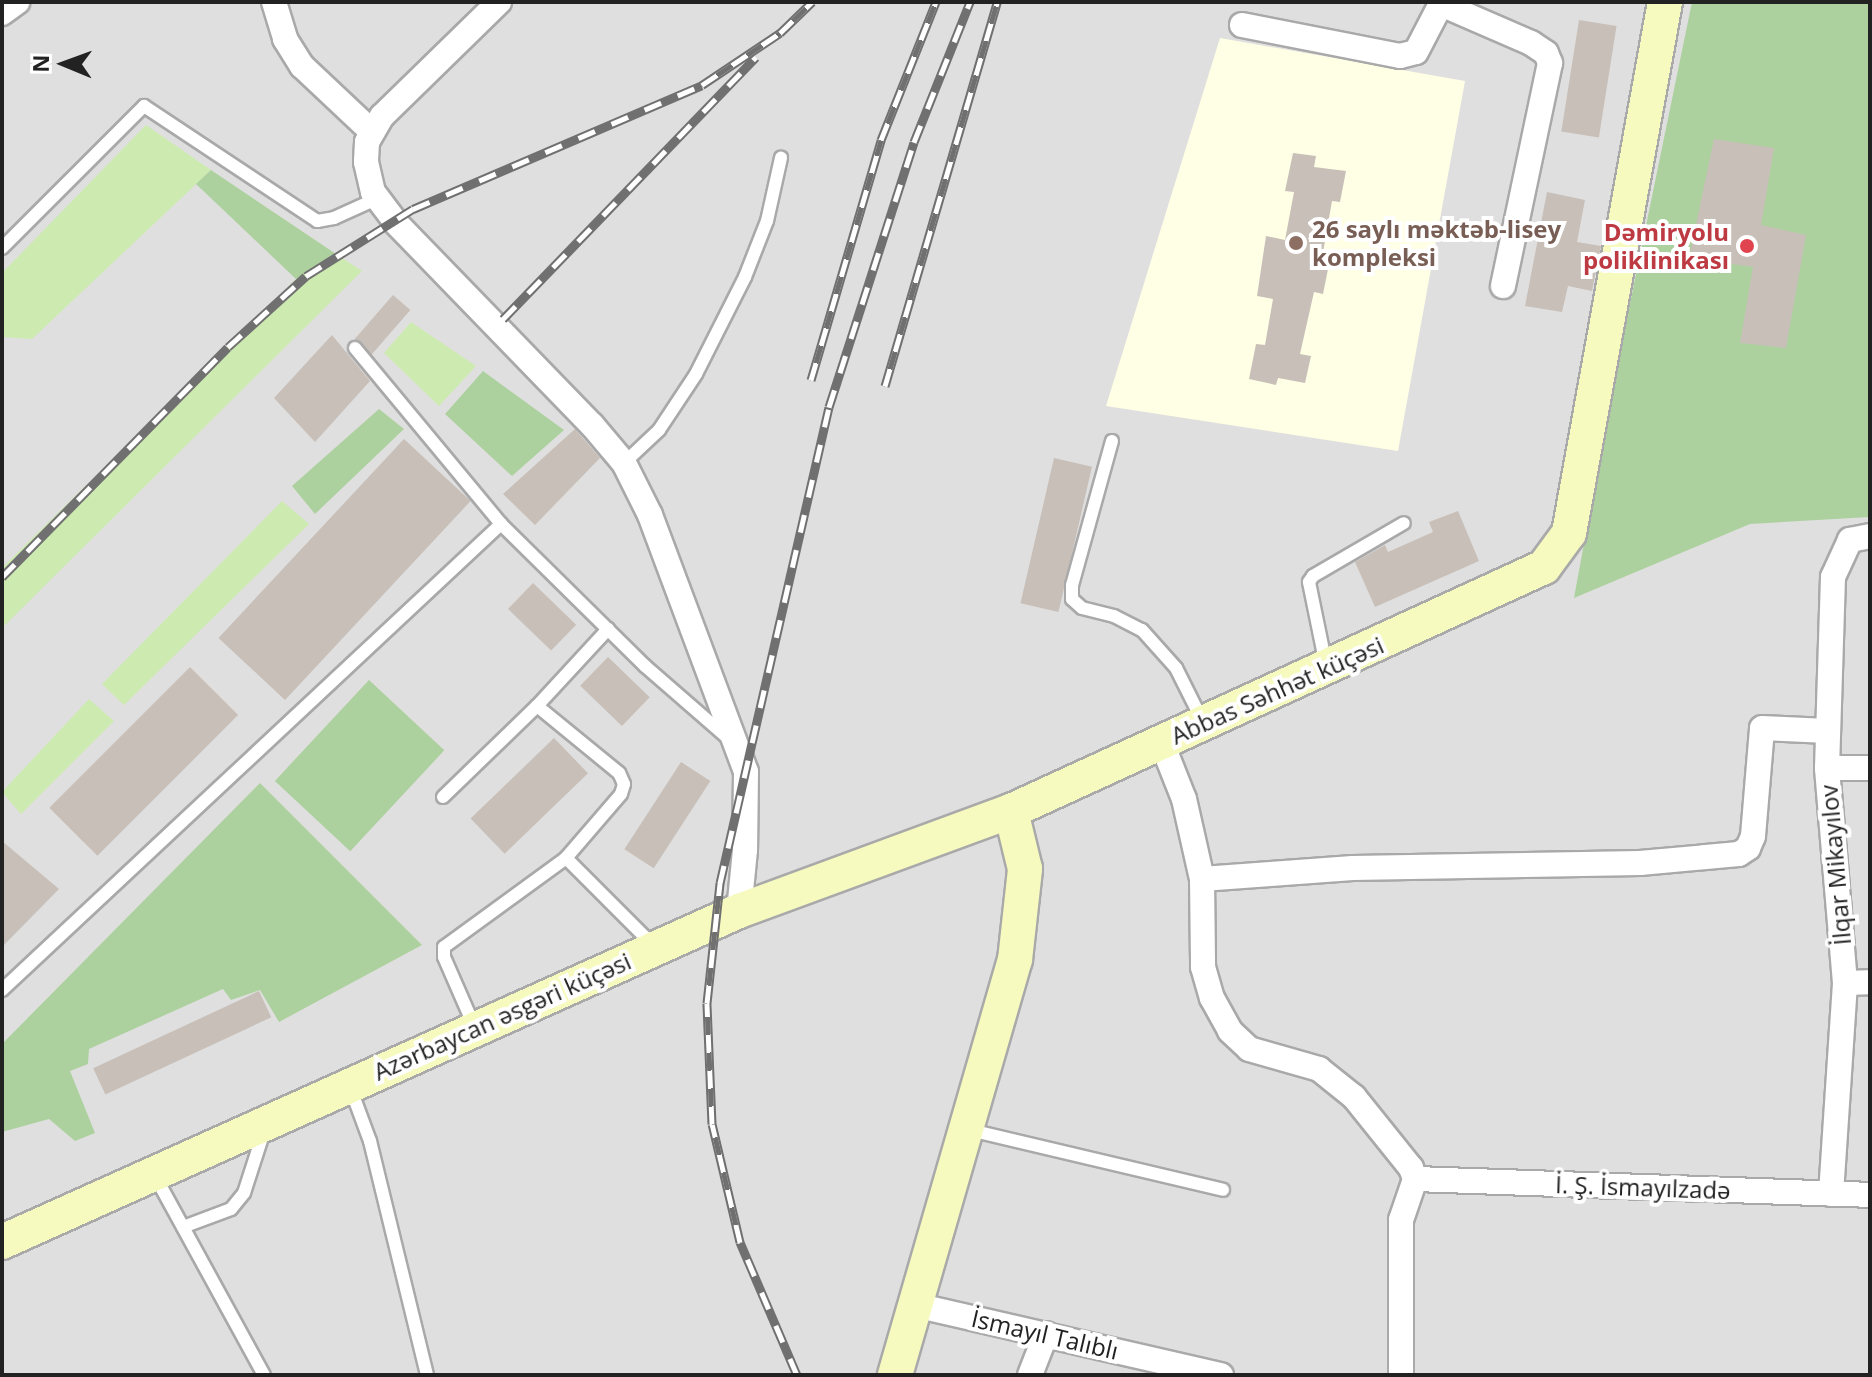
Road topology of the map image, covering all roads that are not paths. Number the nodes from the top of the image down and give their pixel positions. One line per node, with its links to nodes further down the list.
1 (17, 2): 6 (street)
2 (274, 2): 8 (street)
3 (499, 2): 8 (street)
4 (1665, 2): 20 (main road, Abbas Səhhət küçəsi)
5 (1442, 3): 7 (street); 12 (street)
6 (2, 13)
7 (1242, 25)
8 (372, 132): 10 (street)
9 (781, 158): 15 (lane)
10 (378, 198): 11 (lane); 15 (street)
11 (2, 248)
12 (1503, 286)
13 (355, 348): 17 (lane)
14 (1112, 441): 22 (lane)
15 (624, 463): 25 (street)
16 (1404, 523): 20 (lane)
17 (501, 524): 19 (lane); 36 (lane)
18 (1860, 538): 23 (street, İlqar Mikayılov)
19 (608, 629): 21 (lane); 25 (lane)
20 (1327, 668): 22 (main road, Abbas Səhhət küçəsi)
21 (537, 706): 28 (lane); 30 (lane)
22 (1204, 722): 24 (main road, Abbas Səhhət küçəsi)
23 (1828, 731): 26 (street, İlqar Mikayılov); 31 (street)
24 (1161, 741): 29 (main road, Abbas Səhhət küçəsi); 31 (street)
25 (734, 744): 32 (street)
26 (1827, 768): 27 (street); 35 (street, İlqar Mikayılov)
27 (1870, 768)
28 (443, 797)
29 (1011, 811): 32 (main road, Azərbaycan əsgəri küçəsi); 40 (main road)
30 (566, 858): 33 (lane); 37 (lane)
31 (1202, 879): 42 (street)
32 (739, 911): 33 (main road, Azərbaycan əsgəri küçəsi)
33 (656, 948): 37 (main road, Azərbaycan əsgəri küçəsi)
34 (1870, 982): 35 (street)
35 (1845, 983): 44 (street, İlqar Mikayılov)
36 (2, 990)
37 (475, 1028): 38 (main road, Azərbaycan əsgəri küçəsi)
38 (349, 1084): 39 (main road, Azərbaycan əsgəri küçəsi); 51 (lane)
39 (267, 1121): 41 (main road, Azərbaycan əsgəri küçəsi); 46 (lane)
40 (967, 1130): 43 (lane); 48 (main road)
41 (153, 1173): 46 (lane); 47 (main road, Azərbaycan əsgəri küçəsi)
42 (1415, 1179): 44 (street, İ. Ş. İsmayılzadə); 55 (street)
43 (1223, 1190)
44 (1831, 1194): 45 (street, İ. Ş. İsmayılzadə)
45 (1870, 1195)
46 (183, 1227): 50 (lane)
47 (2, 1242)
48 (915, 1305): 49 (street, İsmayıl Talıblı); 52 (main road)
49 (1046, 1334): 53 (street); 54 (street, İsmayıl Talıblı)
50 (264, 1375)
51 (427, 1375)
52 (895, 1375)
53 (1030, 1375)
54 (1221, 1375)
55 (1401, 1375)

